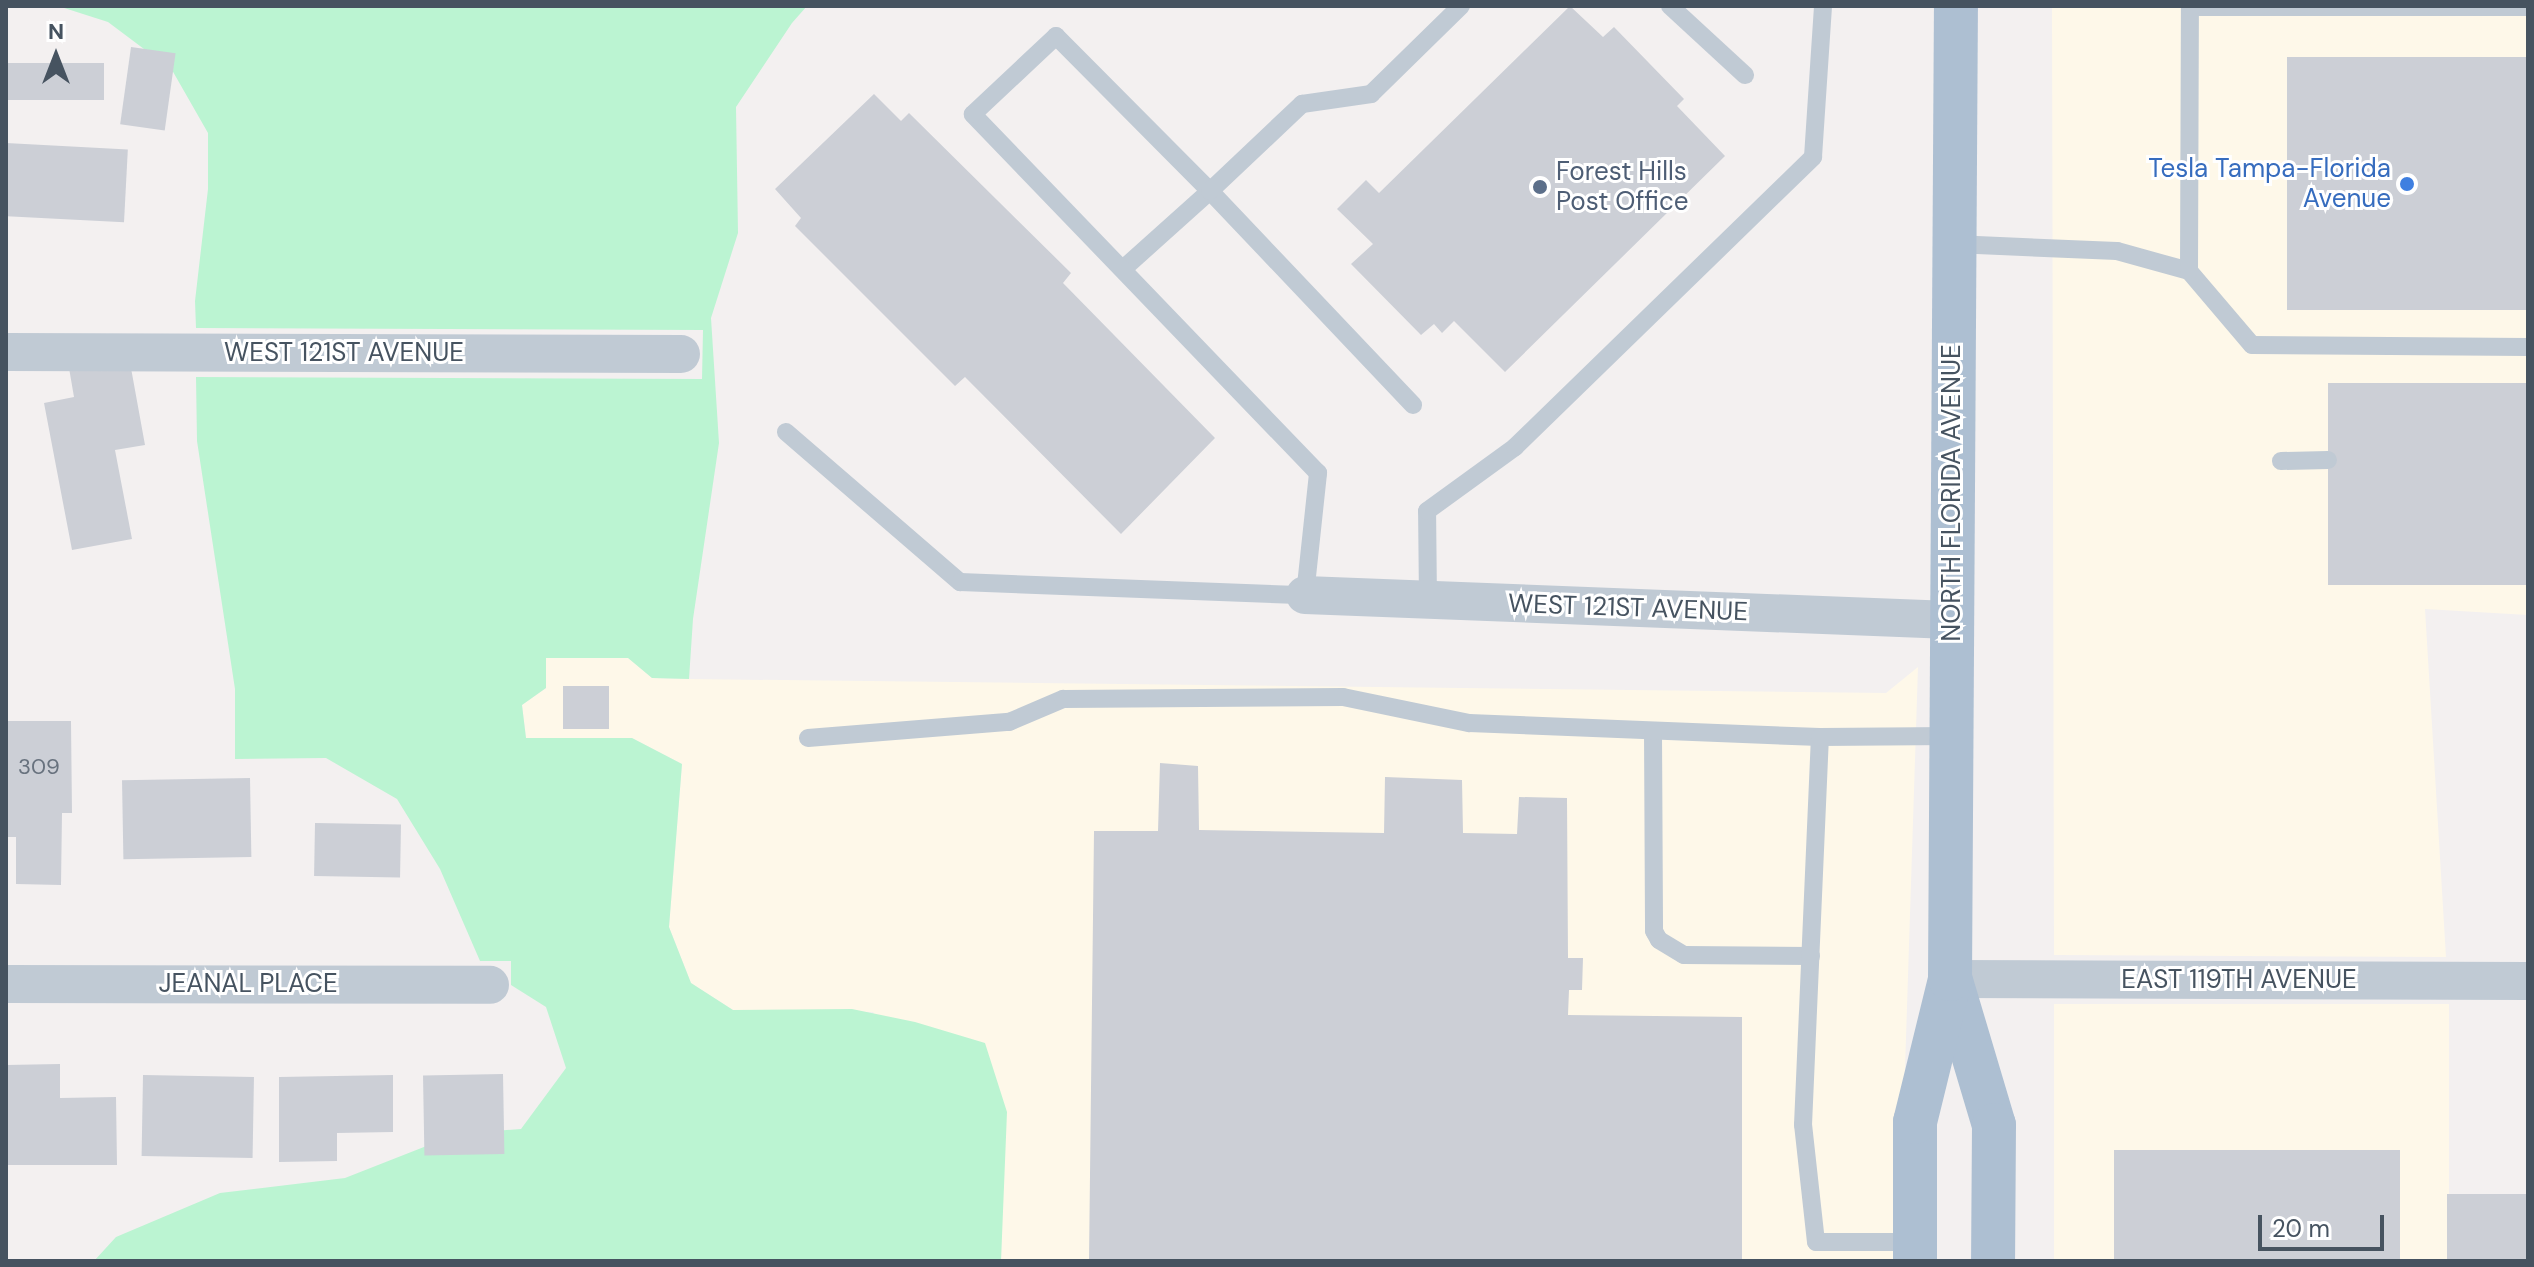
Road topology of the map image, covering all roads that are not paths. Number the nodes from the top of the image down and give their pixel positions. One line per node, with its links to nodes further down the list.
1 (1461, 6): 7 (lane)
2 (1670, 6): 6 (lane)
3 (1823, 6): 19 (lane)
4 (1956, 6): 8 (main road, NORTH FLORIDA AVENUE)
5 (2528, 7): 10 (lane)
6 (1745, 75)
7 (1210, 191): 9 (lane); 9 (lane); 14 (lane)
8 (1954, 244): 10 (lane); 20 (main road, NORTH FLORIDA AVENUE)
9 (1123, 269): 18 (lane)
10 (2189, 271): 11 (lane)
11 (2528, 347)
12 (6, 352): 13 (street, WEST 121ST AVENUE)
13 (681, 354)
14 (1413, 405)
15 (786, 432): 18 (lane)
16 (2328, 460): 17 (lane)
17 (2281, 461)
18 (1305, 595): 19 (street, WEST 121ST AVENUE)
19 (1428, 600): 20 (street, WEST 121ST AVENUE)
20 (1951, 620): 22 (main road, NORTH FLORIDA AVENUE)
21 (1653, 732): 23 (lane); 24 (lane); 25 (lane)
22 (1950, 736): 23 (lane); 26 (main road, NORTH FLORIDA AVENUE)
23 (1820, 737): 25 (lane)
24 (808, 738)
25 (1811, 956): 30 (lane)
26 (1950, 979): 27 (street, EAST 119TH AVENUE); 30 (main road, NORTH FLORIDA AVENUE); 31 (main road, NORTH FLORIDA AVENUE)
27 (2528, 981)
28 (6, 984): 29 (street, JEANAL PLACE)
29 (490, 985)
30 (1915, 1252)
31 (1993, 1261)

